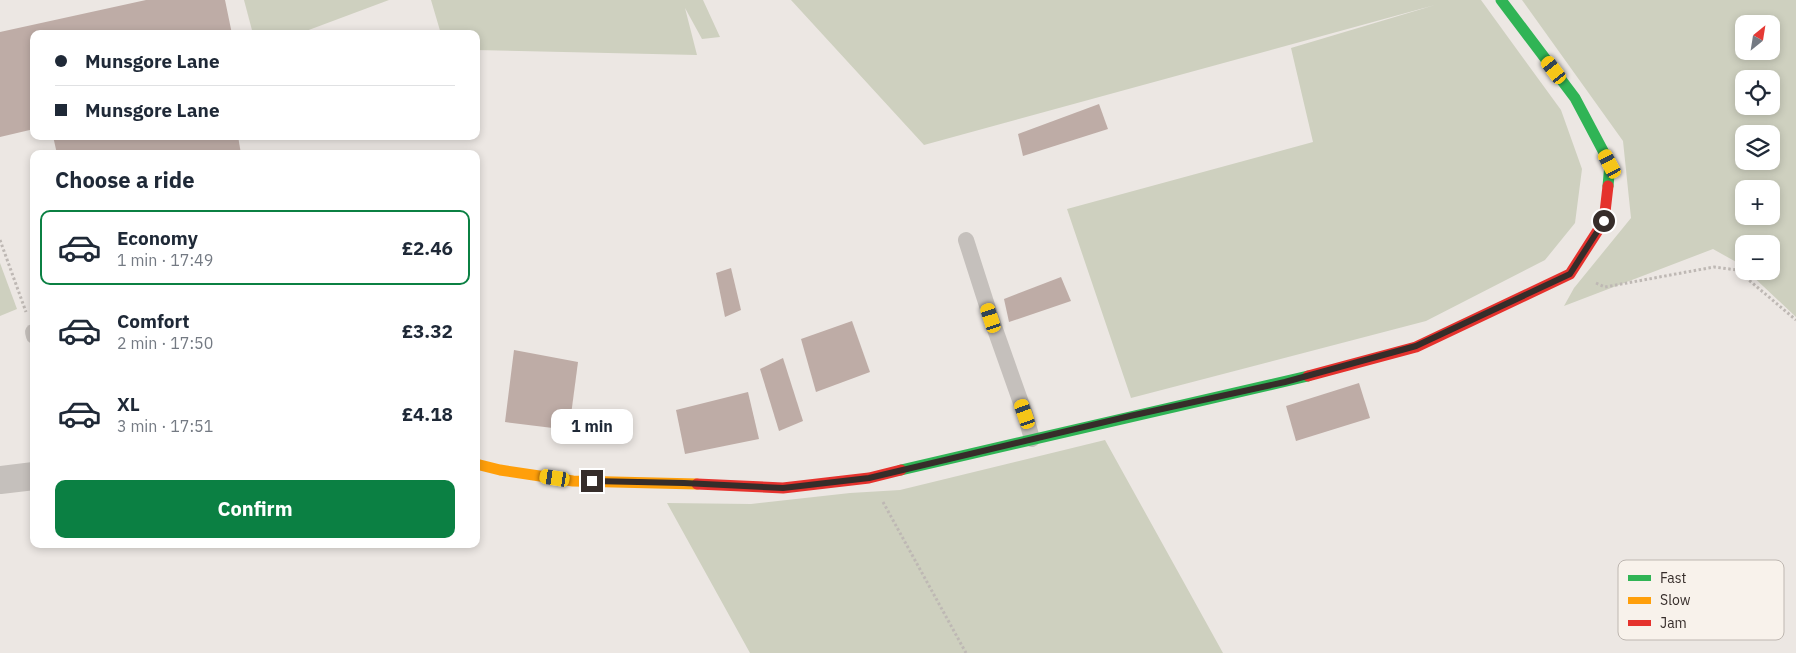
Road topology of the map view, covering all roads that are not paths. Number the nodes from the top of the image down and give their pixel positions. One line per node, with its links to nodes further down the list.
1 (1501, 0): 3 (street)
2 (966, 240): 3 (lane)
3 (1032, 439): 4 (street)
4 (480, 465)
5 (30, 476): 6 (street)
6 (0, 480)

